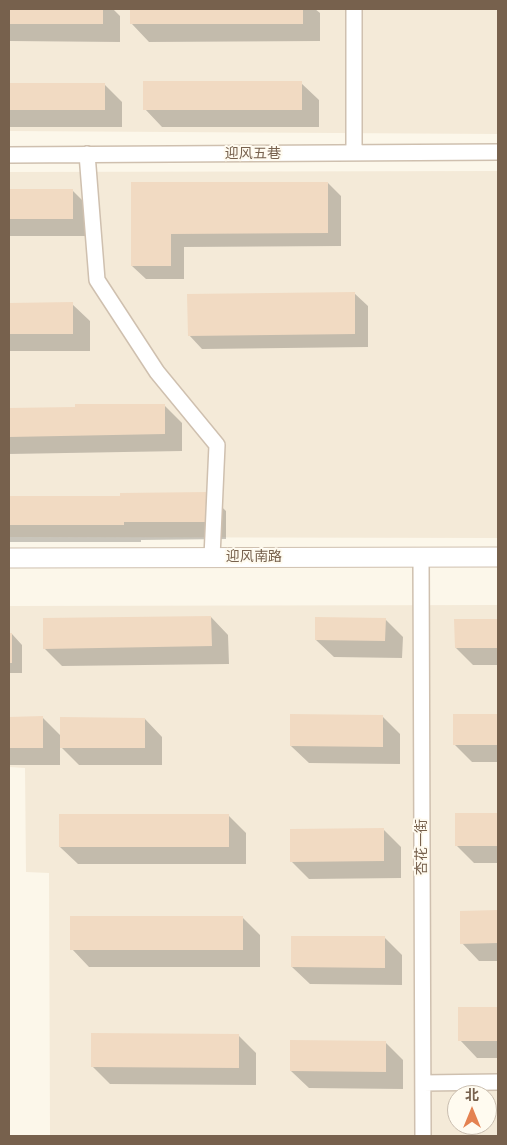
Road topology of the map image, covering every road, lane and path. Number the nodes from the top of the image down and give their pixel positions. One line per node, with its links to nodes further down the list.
1 (354, 9): 3 (street)
2 (498, 152): 3 (street, 迎风五巷)
3 (354, 153): 4 (street, 迎风五巷)
4 (87, 154): 5 (street, 迎风五巷); 6 (street)
5 (9, 155)
6 (212, 557): 7 (street, 迎风南路); 9 (street, 迎风南路)
7 (421, 557): 8 (street, 迎风南路); 11 (street, 杏花一街)
8 (498, 557)
9 (9, 558)
10 (498, 1082): 11 (street)
11 (423, 1083): 12 (street, 杏花一街)
12 (423, 1136)

